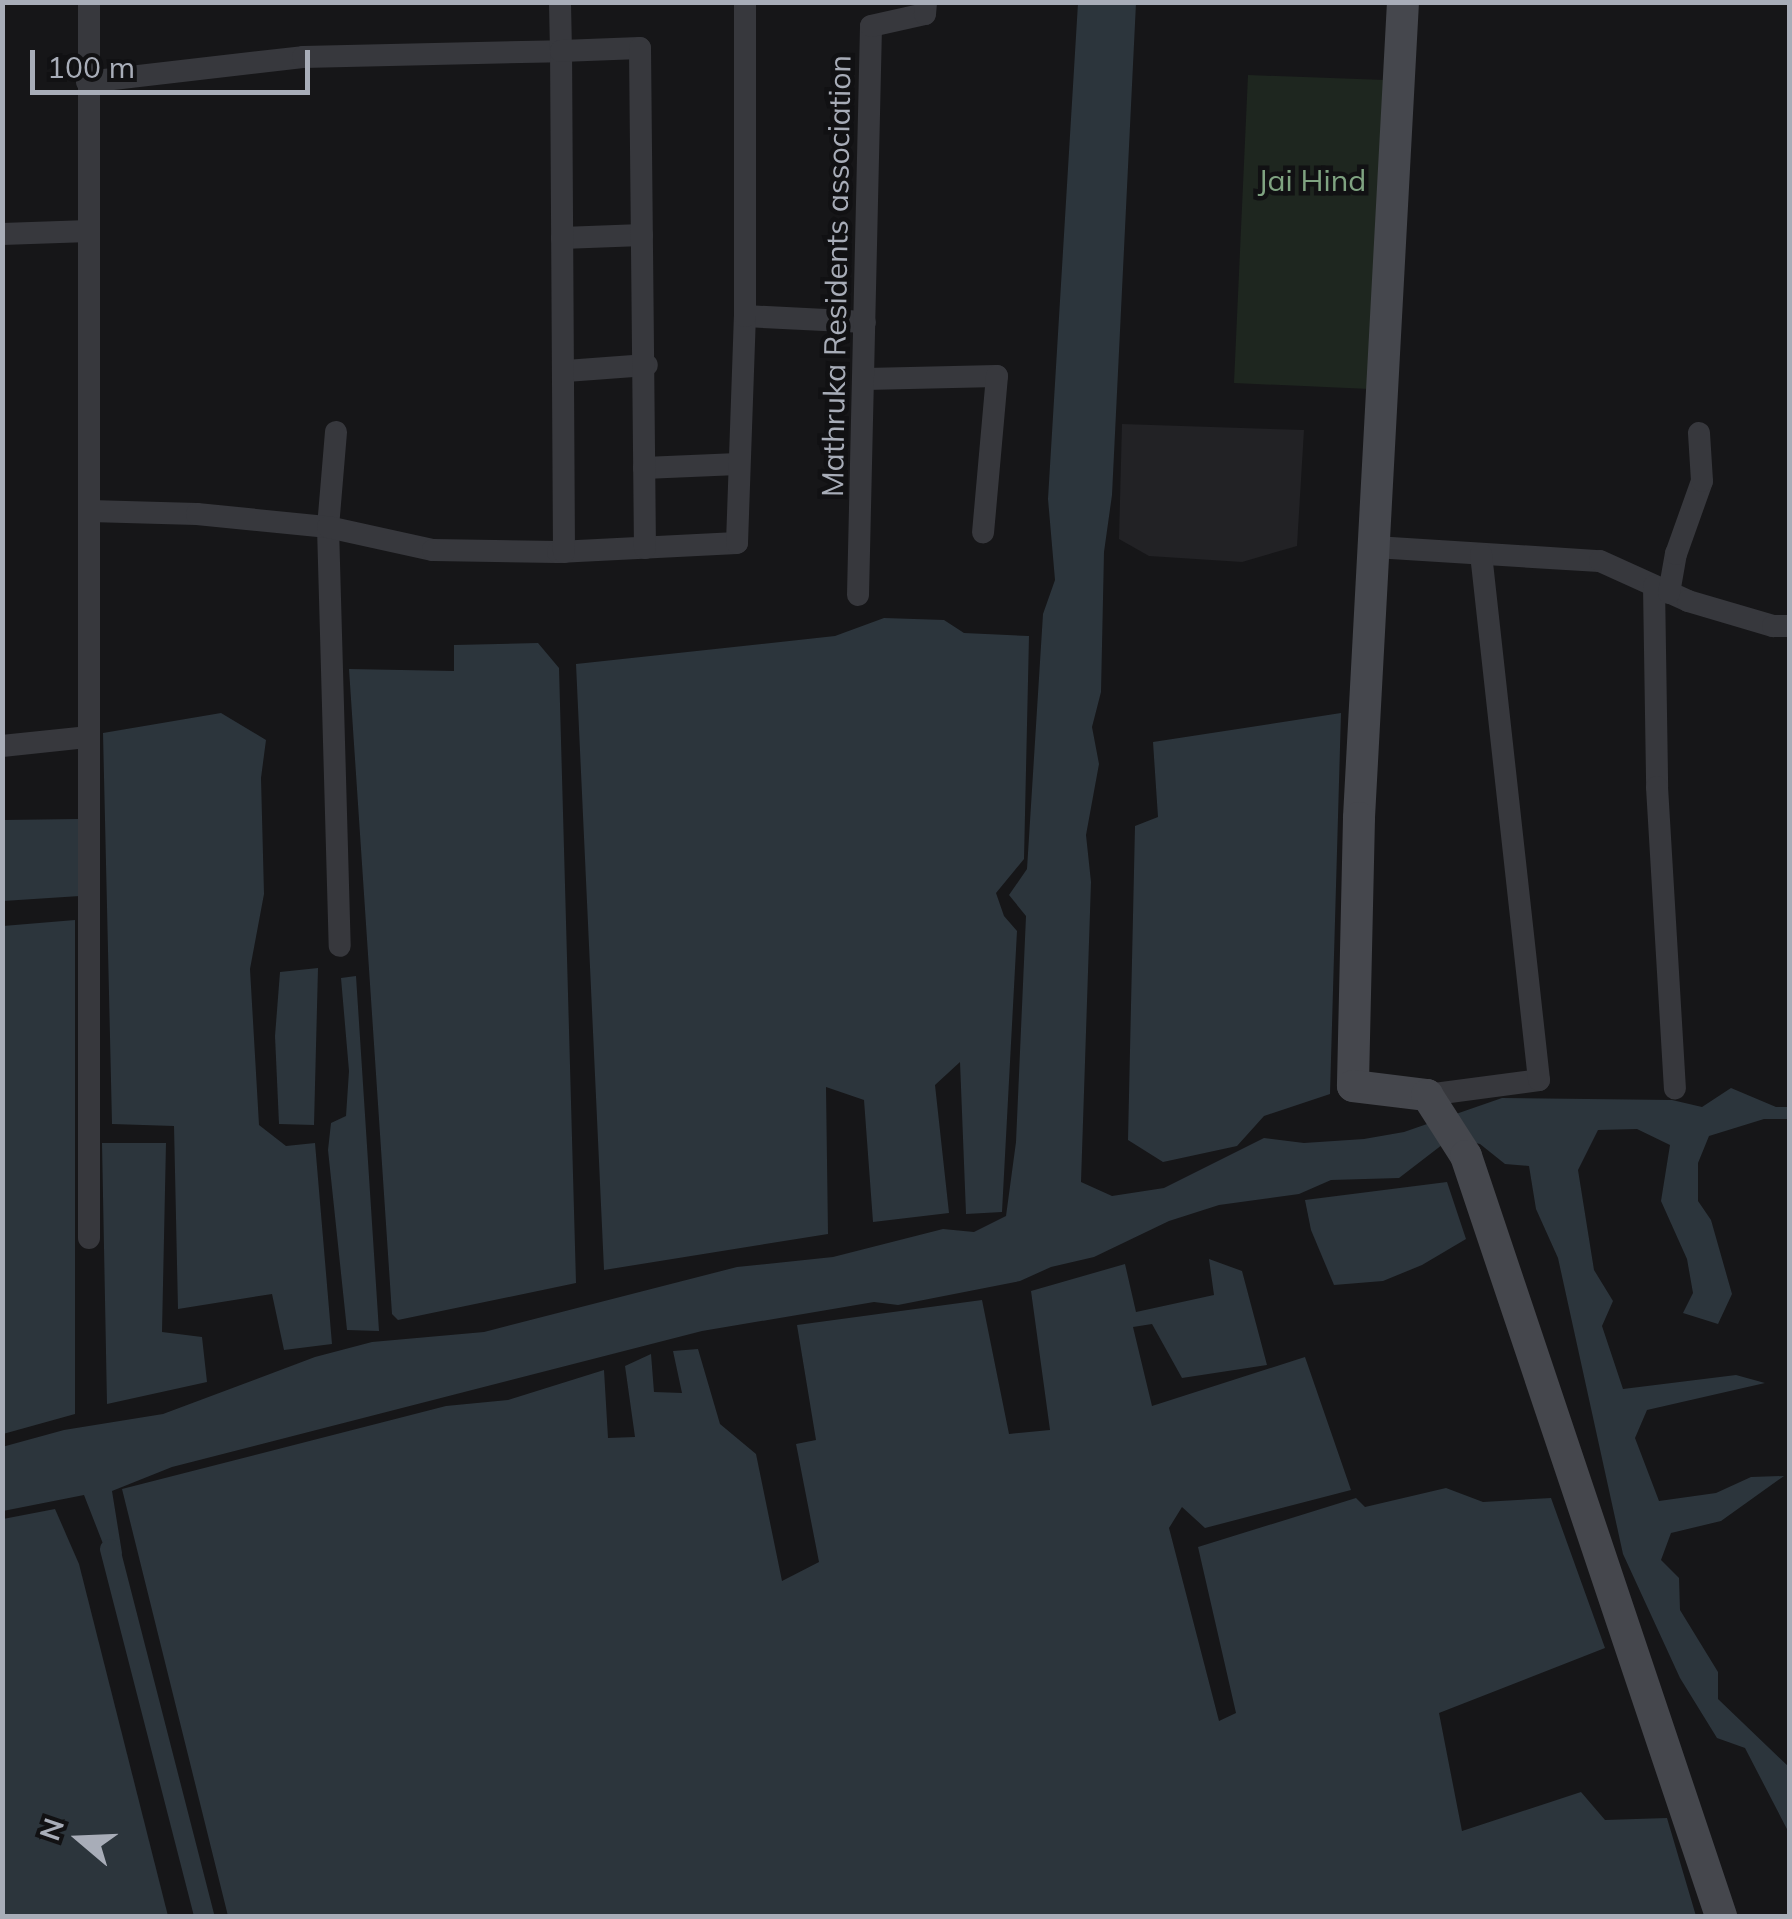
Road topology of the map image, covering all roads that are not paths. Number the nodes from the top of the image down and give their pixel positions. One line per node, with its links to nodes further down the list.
1 (89, 2): 7 (street)
2 (560, 2): 6 (street)
3 (745, 2): 12 (street)
4 (926, 2): 13 (street, Mathruka Residents association)
5 (1403, 2): 24 (main road)
6 (562, 51): 7 (street); 10 (street); 11 (street)
7 (87, 82): 8 (street)
8 (89, 231): 9 (street); 21 (street)
9 (2, 234)
10 (642, 235): 11 (street); 14 (street)
11 (562, 238): 15 (street)
12 (745, 316): 13 (street); 19 (street)
13 (865, 322): 16 (street, Mathruka Residents association)
14 (646, 365): 15 (street); 20 (street)
15 (566, 371): 26 (street)
16 (866, 379): 23 (street); 29 (street, Mathruka Residents association)
17 (336, 432): 22 (street)
18 (1699, 434): 28 (street)
19 (738, 464): 20 (street); 25 (street)
20 (644, 468): 25 (street)
21 (90, 511): 22 (street); 31 (street)
22 (328, 527): 26 (street); 33 (street)
23 (983, 532)
24 (1375, 547): 27 (street); 35 (main road)
25 (645, 548): 26 (street)
26 (564, 552)
27 (1481, 554): 28 (street); 35 (street)
28 (1662, 589): 30 (street); 34 (street)
29 (858, 594)
30 (1790, 626)
31 (87, 737): 32 (street); 36 (street)
32 (2, 746)
33 (340, 946)
34 (1675, 1088)
35 (1426, 1096): 37 (main road)
36 (89, 1238)
37 (1721, 1916)

